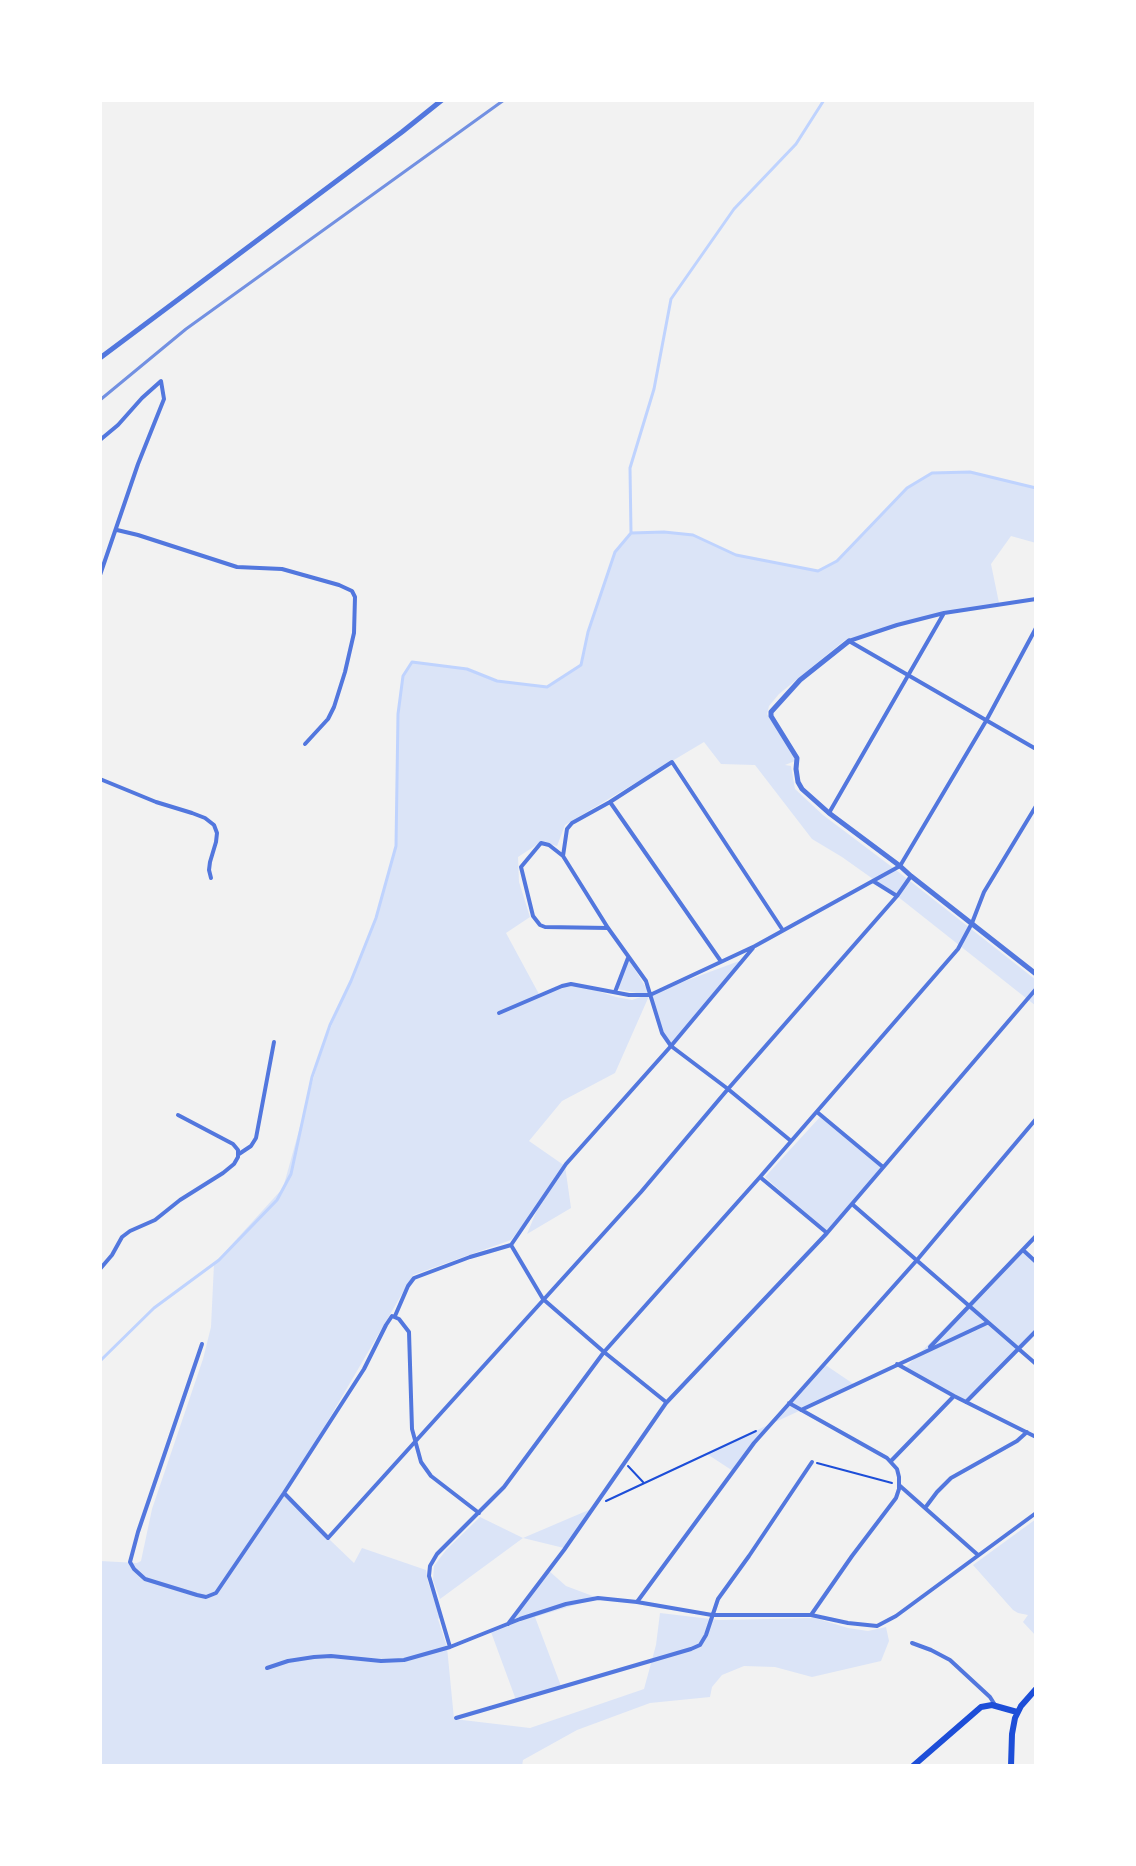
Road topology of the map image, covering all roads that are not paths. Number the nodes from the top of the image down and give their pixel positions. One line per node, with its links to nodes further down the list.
1 (442, 100): 2 (street)
2 (100, 358)
3 (100, 440): 4 (street)
4 (117, 530): 5 (street); 12 (street)
5 (100, 575)
6 (1036, 599): 7 (street)
7 (944, 613): 9 (street); 10 (street)
8 (1036, 628): 11 (street)
9 (849, 641): 10 (street); 17 (street)
10 (909, 676): 11 (street); 17 (street)
11 (986, 721): 13 (street); 19 (street)
12 (305, 744)
13 (1036, 749)
14 (100, 779): 21 (street)
15 (610, 802): 18 (street); 26 (street); 29 (street)
16 (1036, 806): 24 (street)
17 (829, 813): 19 (street)
18 (563, 856): 25 (street); 25 (street)
19 (900, 866): 20 (street); 22 (street)
20 (911, 876): 23 (street); 24 (street)
21 (211, 878)
22 (873, 881): 23 (street); 26 (street)
23 (897, 896): 37 (street)
24 (972, 923): 30 (street); 38 (street)
25 (608, 928): 28 (street)
26 (782, 929): 27 (street)
27 (755, 946): 29 (street); 36 (street)
28 (628, 958): 32 (street); 33 (street)
29 (720, 960): 33 (street)
30 (1036, 974)
31 (1036, 989): 43 (street)
32 (615, 992): 33 (street); 34 (street)
33 (650, 995): 36 (street)
34 (499, 1013)
35 (274, 1042): 42 (street)
36 (671, 1046): 37 (street); 48 (street)
37 (728, 1089): 41 (street); 53 (street)
38 (817, 1112): 41 (street); 43 (street)
39 (178, 1115): 42 (street)
40 (1036, 1119): 50 (street)
41 (791, 1142): 44 (street)
42 (239, 1154): 52 (street)
43 (883, 1167): 45 (street)
44 (760, 1177): 46 (street); 61 (street)
45 (852, 1204): 46 (street); 50 (street)
46 (827, 1233): 66 (street)
47 (1036, 1236): 49 (street)
48 (511, 1245): 53 (street); 55 (street)
49 (1022, 1250): 51 (street); 54 (street)
50 (917, 1260): 54 (street); 67 (street)
51 (1036, 1262)
52 (100, 1269)
53 (543, 1299): 61 (street); 71 (street)
54 (970, 1306): 56 (street); 60 (street)
55 (395, 1316): 71 (street); 75 (street)
56 (988, 1322): 59 (street); 60 (street)
57 (1036, 1331): 59 (street)
58 (202, 1344): 75 (street)
59 (1017, 1349): 63 (street); 65 (street)
60 (926, 1351): 62 (street)
61 (604, 1352): 66 (street); 77 (street)
62 (897, 1364): 64 (street); 68 (street)
63 (1036, 1364)
64 (954, 1396): 65 (street); 72 (street)
65 (966, 1402): 69 (street)
66 (666, 1403): 83 (street)
67 (789, 1403): 68 (street); 80 (street)
68 (801, 1410): 72 (street)
69 (1027, 1432): 70 (street); 76 (street)
70 (1036, 1437)
71 (414, 1444): 75 (street); 77 (street)
72 (891, 1461): 74 (street)
73 (812, 1462): 81 (street)
74 (899, 1487): 76 (street); 82 (street)
75 (284, 1493)
76 (925, 1508): 79 (street)
77 (479, 1513): 85 (street)
78 (1036, 1513): 79 (street)
79 (979, 1556): 82 (street)
80 (637, 1602): 81 (street); 83 (street)
81 (712, 1615): 82 (street); 90 (street)
82 (811, 1615)
83 (508, 1624): 85 (street)
84 (912, 1643): 88 (street)
85 (450, 1647): 86 (street)
86 (267, 1668)
87 (1036, 1689): 89 (main road)
88 (995, 1705): 89 (main road); 91 (main road)
89 (1017, 1712): 92 (main road)
90 (456, 1718)
91 (913, 1766)
92 (1011, 1766)

